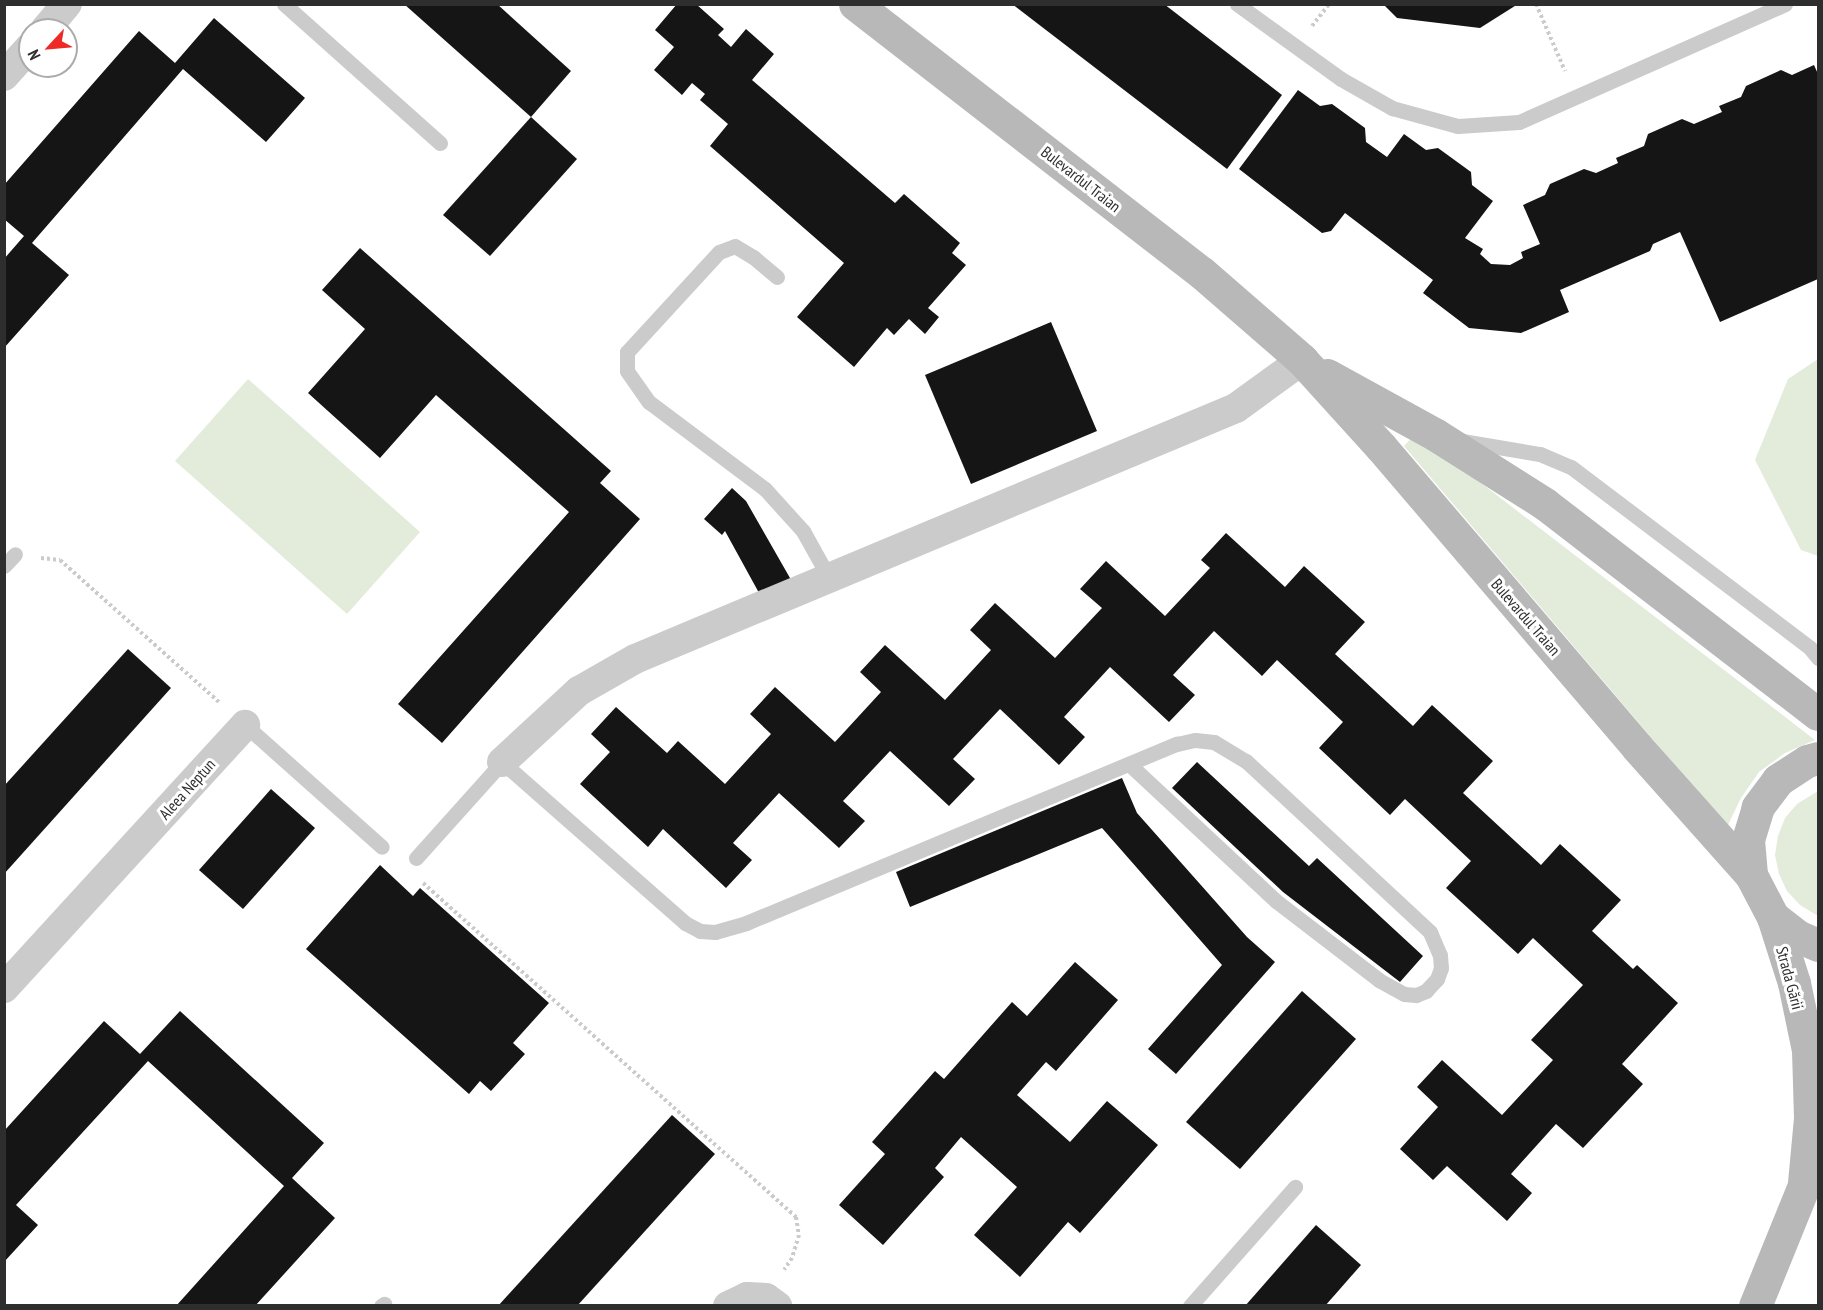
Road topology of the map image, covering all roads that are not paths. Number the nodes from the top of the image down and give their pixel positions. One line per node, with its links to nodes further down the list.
1 (67, 4): 6 (street)
2 (284, 4): 9 (lane)
3 (855, 4): 11 (street, Bulevardul Traian)
4 (1237, 4): 5 (lane)
5 (1785, 4)
6 (55, 18)
7 (18, 60): 8 (street)
8 (4, 76)
9 (440, 143)
10 (777, 277): 15 (lane)
11 (1302, 360): 12 (street, Bulevardul Traian); 15 (street); 24 (street, Bulevardul Traian)
12 (1436, 435): 16 (lane); 17 (street, Bulevardul Traian)
13 (15, 554): 14 (lane)
14 (4, 567)
15 (829, 578): 20 (street)
16 (1818, 658)
17 (1818, 714)
18 (245, 725): 22 (lane); 27 (street, Aleea Neptun)
19 (1818, 758): 24 (street)
20 (502, 762): 21 (lane); 23 (lane)
21 (1129, 764): 21 (lane)
22 (382, 847)
23 (416, 858)
24 (1751, 875): 25 (street)
25 (1773, 917): 26 (street); 29 (street, Strada Gării)
26 (1818, 945)
27 (4, 988)
28 (1818, 1151): 29 (street, Strada Gării)
29 (1804, 1183): 34 (street, Strada Gării)
30 (1295, 1187): 33 (lane)
31 (772, 1302): 32 (street)
32 (728, 1305)
33 (1190, 1305)
34 (1755, 1305)

